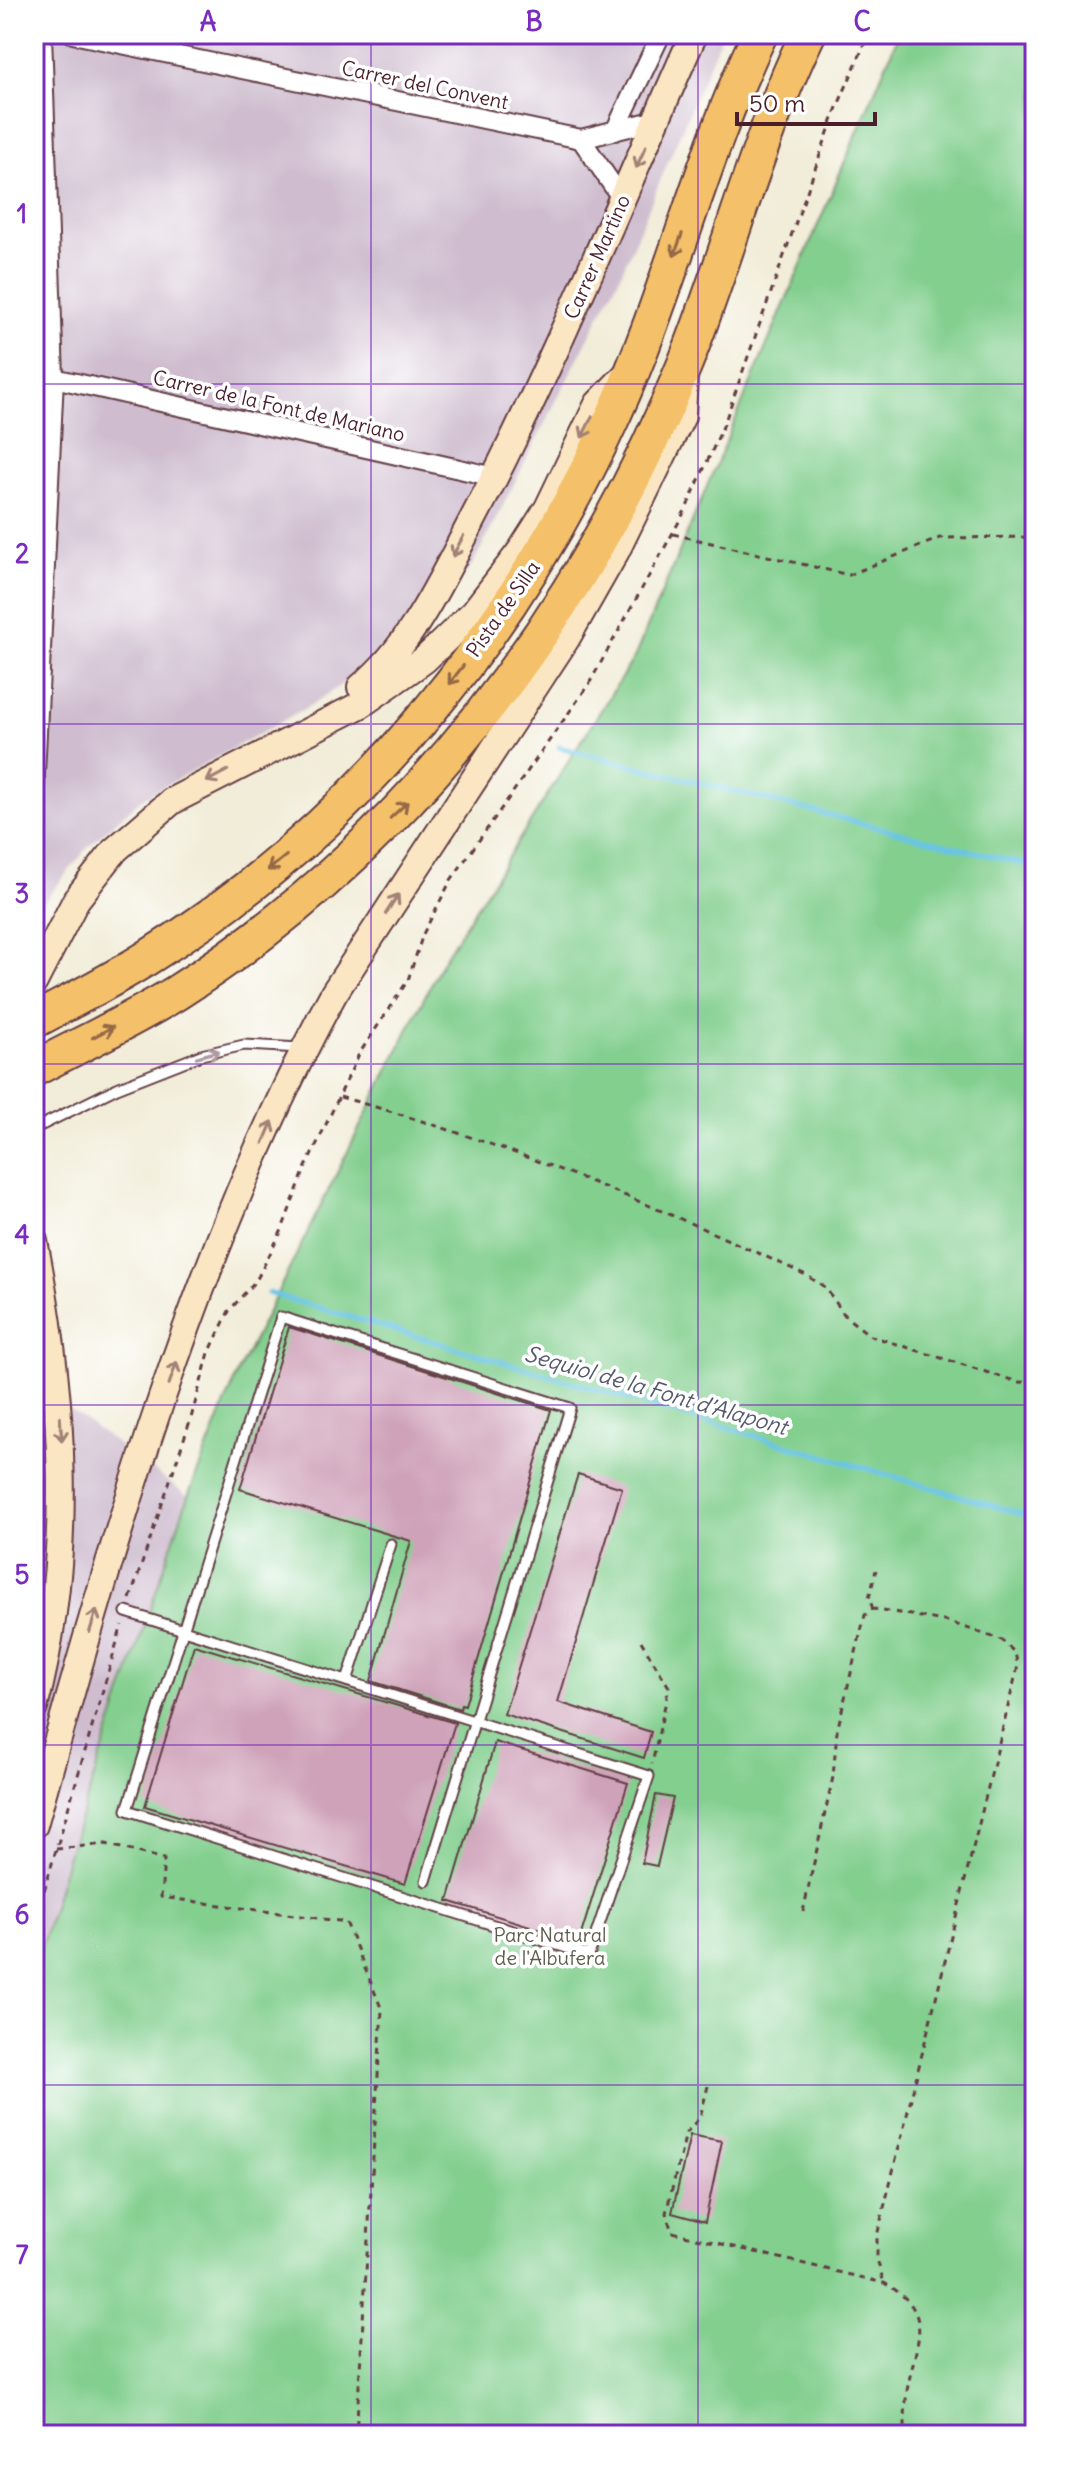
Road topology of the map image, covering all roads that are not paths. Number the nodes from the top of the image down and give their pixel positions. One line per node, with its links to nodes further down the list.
1 (42, 34): 11 (street)
2 (73, 34): 9 (street, Carrer del Convent)
3 (661, 34): 8 (street)
4 (694, 34): 7 (main road, Carrer Martino)
5 (760, 34): 13 (highway, Pista de Silla, one-way to 13)
6 (808, 34): 12 (highway)
7 (657, 120): 8 (street, Carrer del Convent); 10 (main road, Carrer Martino, one-way to 10)
8 (615, 131): 9 (street, Carrer del Convent)
9 (581, 139): 10 (street)
10 (622, 199): 15 (main road, Carrer Martino)
11 (42, 308): 14 (street)
12 (686, 361): 21 (main road, one-way to 12); 22 (highway, one-way to 12)
13 (634, 366): 17 (main road, one-way to 17); 20 (highway, Pista de Silla, one-way to 20)
14 (54, 378): 15 (street, Carrer de la Font de Mariano); 16 (street)
15 (495, 477): 17 (main road, Carrer Martino, one-way to 17)
16 (37, 696): 18 (street)
17 (286, 739): 19 (main road, one-way to 19)
18 (34, 795)
19 (39, 971)
20 (34, 1021)
21 (303, 1048): 23 (lane, one-way to 21); 31 (main road, one-way to 21)
22 (34, 1069)
23 (34, 1129)
24 (34, 1241): 29 (main road, one-way to 29)
25 (391, 1544): 28 (lane)
26 (126, 1612): 27 (lane)
27 (183, 1630): 28 (lane); 30 (lane); 30 (lane)
28 (347, 1681): 30 (lane)
29 (37, 1698)
30 (474, 1721): 32 (lane)
31 (34, 1825)
32 (426, 1881)

